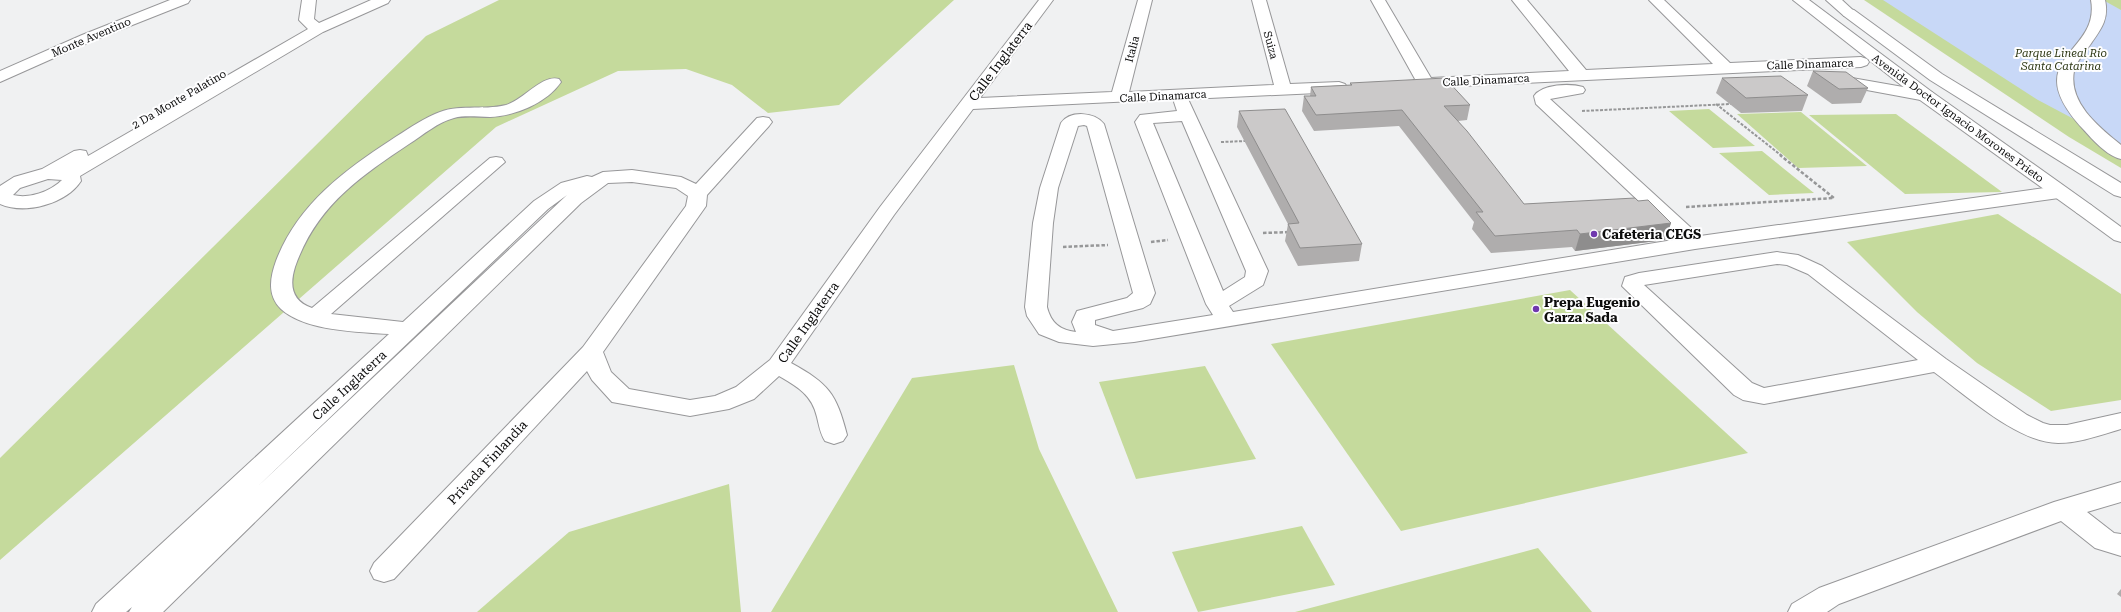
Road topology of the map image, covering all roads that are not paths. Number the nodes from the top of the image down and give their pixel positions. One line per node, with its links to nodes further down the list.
1 (183, 0): 19 (main road, Monte Aventino)
2 (309, 0): 15 (main road)
3 (363, 0): 15 (main road)
4 (383, 0): 15 (main road)
5 (1046, 0): 28 (main road, Calle Inglaterra)
6 (1145, 0): 27 (main road, Italia)
7 (1259, 0): 24 (main road, Suiza)
8 (1378, 0): 21 (main road)
9 (1519, 0): 18 (main road)
10 (1656, 0): 17 (main road)
11 (1800, 0): 26 (main road, Avenida Doctor Ignacio Morones Prieto)
12 (1832, 0): 14 (main road)
13 (2098, 0): 31 (main road)
14 (1849, 13): 35 (main road); 37 (main road)
15 (313, 26): 33 (main road, 2 Da Monte Palatino); 34 (main road, 2 Da Monte Palatino)
16 (1861, 62): 17 (main road, Calle Dinamarca)
17 (1726, 68): 18 (main road, Calle Dinamarca)
18 (1582, 76): 21 (main road, Calle Dinamarca)
19 (0, 77)
20 (553, 82): 46 (main road)
21 (1426, 83): 22 (main road, Calle Dinamarca)
22 (1402, 84)
23 (1354, 87): 24 (main road, Calle Dinamarca)
24 (1283, 90): 25 (main road, Calle Dinamarca)
25 (1179, 96): 27 (main road, Calle Dinamarca); 29 (main road)
26 (1926, 96): 38 (main road, Avenida Doctor Ignacio Morones Prieto); 44 (main road)
27 (1119, 98): 28 (main road, Calle Dinamarca)
28 (967, 104): 51 (main road, Calle Inglaterra)
29 (1188, 115): 45 (main road); 45 (main road)
30 (763, 122): 39 (main road)
31 (2121, 154)
32 (496, 162): 46 (main road)
33 (48, 173): 34 (main road); 40 (main road, 2 Da Monte Palatino)
34 (69, 175): 40 (main road)
35 (2121, 177)
36 (603, 178): 39 (main road, Calle Inglaterra); 47 (main road, Calle Inglaterra); 59 (main road, Calle Inglaterra)
37 (2121, 191)
38 (2059, 192): 41 (main road, Avenida Doctor Ignacio Morones Prieto); 44 (main road)
39 (698, 194): 49 (main road)
40 (7, 206)
41 (2084, 210): 42 (main road, Avenida Doctor Ignacio Morones Prieto); 43 (main road)
42 (2121, 229)
43 (2121, 236)
44 (1695, 243): 45 (main road)
45 (1222, 312): 48 (main road)
46 (315, 318): 47 (main road)
47 (410, 329): 58 (main road, Calle Inglaterra)
48 (1109, 338): 48 (main road)
49 (591, 352): 51 (main road, Calle Inglaterra); 57 (main road, Privada Finlandia)
50 (1938, 364): 50 (main road); 52 (main road)
51 (778, 365): 53 (main road)
52 (2121, 421)
53 (834, 435)
54 (2121, 492): 55 (main road)
55 (2064, 509): 56 (main road); 60 (main road)
56 (2121, 545)
57 (384, 571)
58 (107, 612)
59 (144, 612)
60 (1803, 612)

